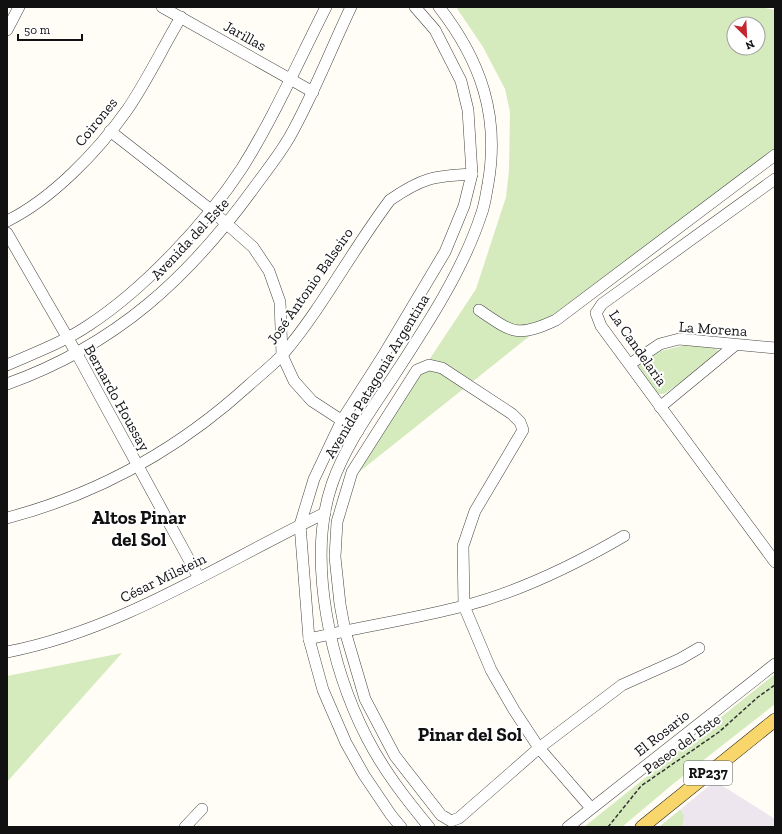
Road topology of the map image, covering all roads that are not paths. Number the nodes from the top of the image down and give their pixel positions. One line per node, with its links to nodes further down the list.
1 (19, 7): 8 (street)
2 (162, 7): 7 (street, Jarillas)
3 (326, 7): 9 (street, Avenida del Este)
4 (351, 7): 10 (street, Avenida del Este)
5 (415, 7): 13 (street, Avenida Patagonia Argentina)
6 (439, 7): 30 (street, Avenida Patagonia Argentina)
7 (180, 17): 9 (street, Jarillas); 11 (street, Coirones)
8 (7, 30)
9 (290, 78): 10 (street, Jarillas); 15 (street, Avenida del Este)
10 (313, 92): 17 (street, Avenida del Este)
11 (110, 131): 15 (street); 16 (street, Coirones)
12 (775, 155): 19 (street)
13 (472, 174): 24 (street, José Antonio Balseiro); 29 (street, Avenida Patagonia Argentina)
14 (775, 179): 25 (street, La Candelaria)
15 (211, 210): 17 (street); 20 (street, Avenida del Este)
16 (7, 222)
17 (228, 224): 23 (street, Avenida del Este); 24 (street)
18 (7, 233): 20 (street, Bernardo Houssay)
19 (479, 310)
20 (67, 337): 23 (street, Bernardo Houssay); 26 (street, Avenida del Este)
21 (734, 346): 22 (street, La Morena); 25 (street, La Morena); 28 (street)
22 (775, 348)
23 (77, 354): 27 (street, Avenida del Este); 31 (street, Bernardo Houssay)
24 (282, 355): 29 (street); 31 (street, José Antonio Balseiro)
25 (630, 364): 28 (street, La Candelaria)
26 (7, 365)
27 (7, 384)
28 (660, 407): 36 (street, La Candelaria)
29 (342, 420): 30 (street); 34 (street, Avenida Patagonia Argentina)
30 (358, 431): 32 (street, Avenida Patagonia Argentina)
31 (138, 466): 33 (street, José Antonio Balseiro); 37 (street, Bernardo Houssay)
32 (325, 513): 34 (street, César Milstein); 40 (street, Avenida Patagonia Argentina)
33 (7, 518)
34 (300, 525): 37 (street, César Milstein); 41 (street, Avenida Patagonia Argentina)
35 (624, 536): 38 (street)
36 (775, 562)
37 (199, 578): 43 (street, César Milstein)
38 (464, 606): 39 (street); 39 (street); 46 (street)
39 (346, 631): 40 (street); 46 (street)
40 (331, 634): 41 (street); 51 (street, Avenida Patagonia Argentina)
41 (309, 639): 50 (street, Avenida Patagonia Argentina)
42 (698, 648): 46 (street)
43 (7, 652)
44 (775, 664): 47 (street, El Rosario)
45 (775, 720): 53 (main road, RP237)
46 (539, 748): 47 (street)
47 (591, 808): 52 (street, El Rosario)
48 (202, 809): 49 (street)
49 (186, 827)
50 (401, 827)
51 (429, 827)
52 (568, 827)
53 (642, 827)

